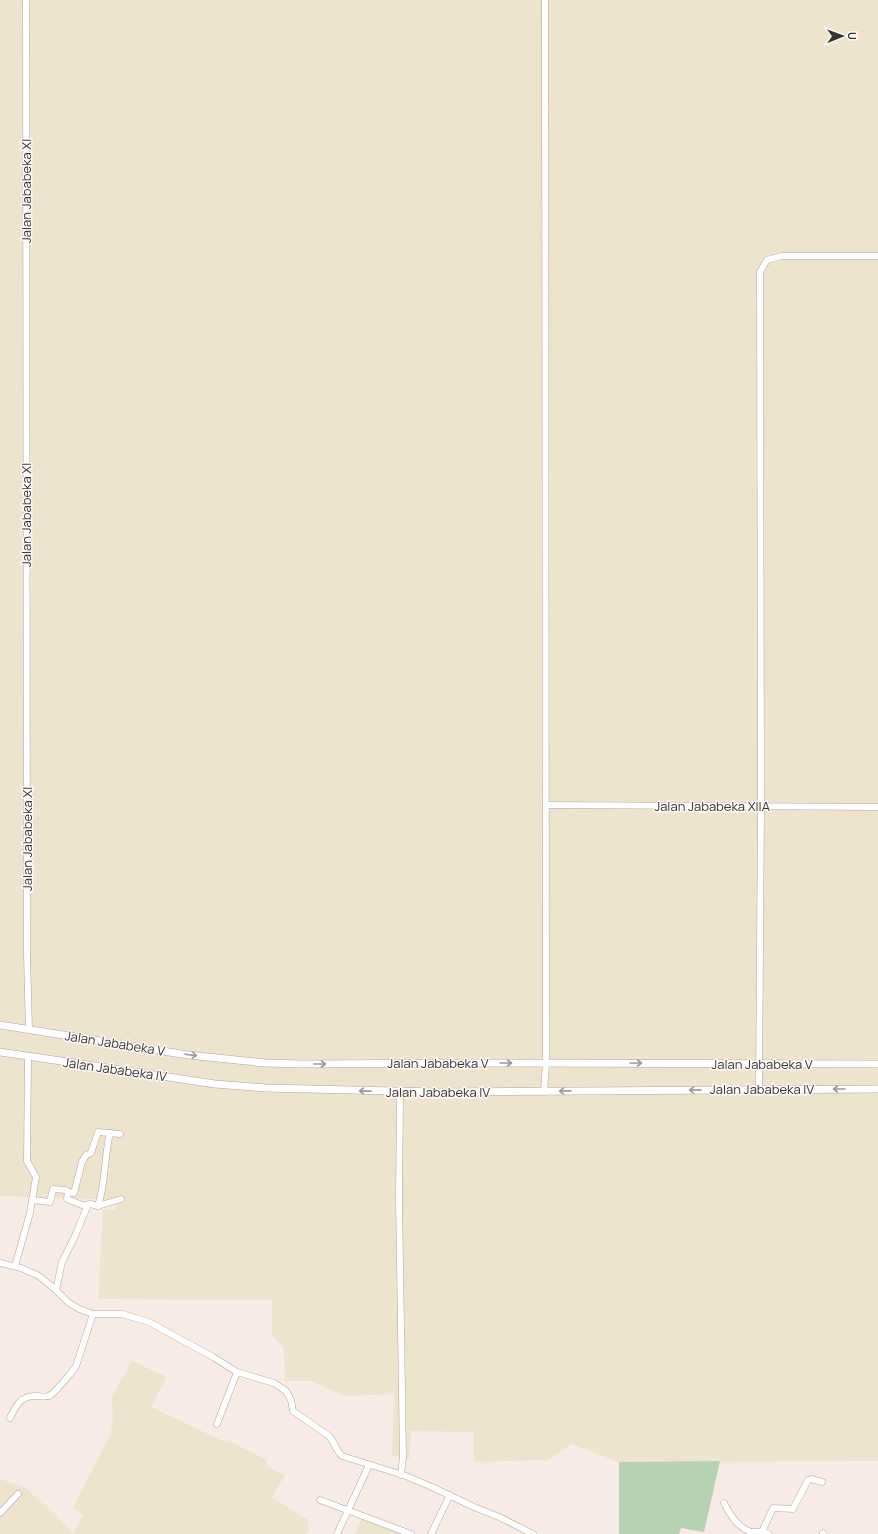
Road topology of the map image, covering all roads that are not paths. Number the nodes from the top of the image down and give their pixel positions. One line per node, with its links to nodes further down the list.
1 (26, 0): 8 (street, Jalan Jababeka XI)
2 (545, 0): 4 (street)
3 (878, 256): 5 (street)
4 (546, 805): 5 (street, Jalan Jababeka XIIA); 11 (street)
5 (761, 806): 6 (street, Jalan Jababeka XIIA); 12 (street)
6 (878, 807)
7 (0, 1025): 8 (street, Jalan Jababeka V)
8 (30, 1030): 11 (street, Jalan Jababeka V, one-way to 11)
9 (0, 1052): 10 (street, Jalan Jababeka IV)
10 (28, 1056): 16 (street, Jalan Jababeka IV, one-way to 10); 22 (street)
11 (546, 1063): 12 (street, Jalan Jababeka V, one-way to 12); 17 (street)
12 (759, 1064): 13 (street, Jalan Jababeka V); 14 (street)
13 (878, 1064)
14 (759, 1089): 15 (street, Jalan Jababeka IV, one-way to 14); 17 (street, Jalan Jababeka IV, one-way to 17)
15 (878, 1089)
16 (400, 1092): 17 (street, Jalan Jababeka IV); 33 (street)
17 (544, 1092)
18 (110, 1133): 19 (street); 20 (street); 24 (street)
19 (120, 1134)
20 (68, 1192): 22 (street); 23 (street)
21 (121, 1199): 24 (street)
22 (32, 1200): 26 (street)
23 (86, 1206): 24 (street); 27 (street)
24 (98, 1206)
25 (0, 1263): 26 (street)
26 (15, 1266): 27 (street)
27 (56, 1290): 28 (street)
28 (93, 1314): 29 (street); 30 (street)
29 (236, 1372): 31 (street); 32 (street)
30 (10, 1418)
31 (217, 1424)
32 (369, 1465): 33 (street); 39 (street)
33 (401, 1475): 36 (street)
34 (822, 1482): 41 (street)
35 (18, 1494): 40 (street)
36 (450, 1495): 45 (street); 46 (street)
37 (320, 1500): 39 (street)
38 (724, 1503): 42 (street)
39 (348, 1510): 43 (street); 44 (street)
40 (0, 1513)
41 (762, 1532): 42 (street); 47 (street)
42 (750, 1533)
43 (337, 1534)
44 (411, 1534)
45 (431, 1534)
46 (533, 1534)
47 (769, 1534)

